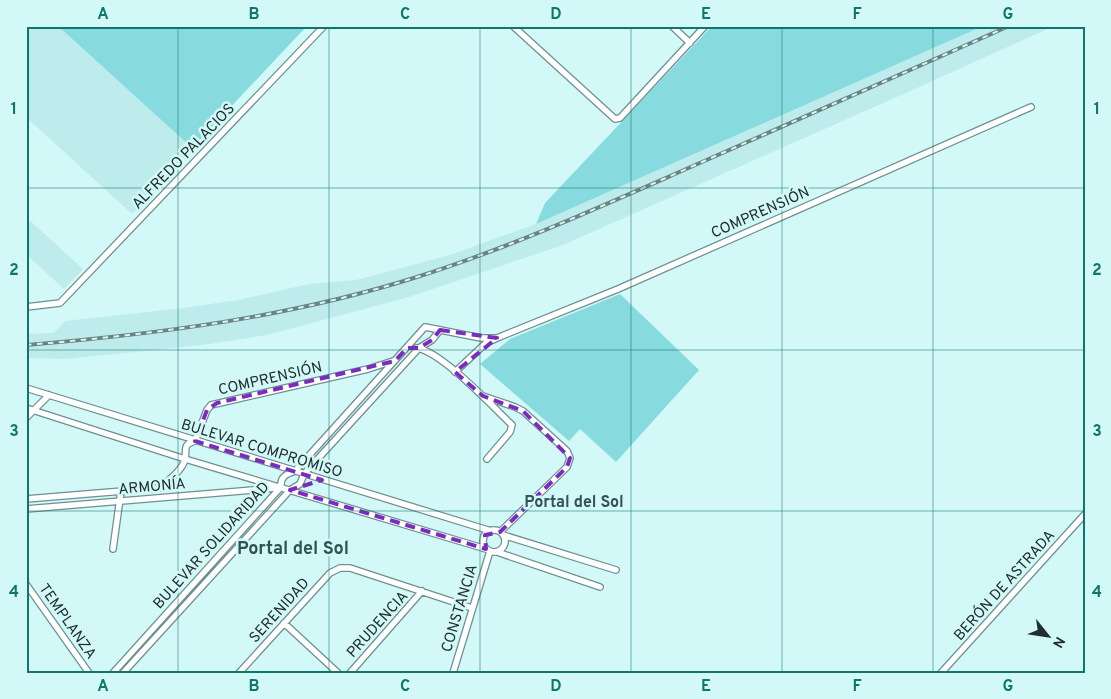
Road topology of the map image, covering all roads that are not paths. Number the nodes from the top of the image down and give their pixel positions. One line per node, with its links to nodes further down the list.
1 (324, 26): 7 (street, ALFREDO PALACIOS)
2 (513, 26): 5 (street)
3 (672, 26): 5 (street)
4 (705, 26): 5 (street)
5 (690, 43)
6 (1031, 107): 9 (street, COMPRENSIÓN)
7 (26, 308)
8 (440, 330): 9 (street, COMPRENSIÓN); 10 (street, BULEVAR SOLIDARIDAD); 11 (street, BULEVAR SOLIDARIDAD)
9 (497, 338): 13 (street, COMPRENSIÓN)
10 (407, 348): 11 (street); 12 (street, BULEVAR SOLIDARIDAD)
11 (419, 348): 13 (street); 24 (street, BULEVAR SOLIDARIDAD)
12 (395, 361): 20 (street, COMPRENSIÓN); 23 (street, BULEVAR SOLIDARIDAD)
13 (455, 372): 16 (street)
14 (26, 388): 15 (street, BULEVAR COMPROMISO)
15 (49, 395): 18 (street); 20 (street, BULEVAR COMPROMISO)
16 (483, 396): 22 (street); 33 (street)
17 (26, 408): 18 (street)
18 (34, 410): 19 (street); 21 (street)
19 (26, 418)
20 (195, 441): 21 (street, COMPRENSIÓN); 23 (street, BULEVAR COMPROMISO)
21 (185, 459): 25 (street); 27 (street, ARMONÍA)
22 (487, 459)
23 (295, 471): 24 (street, BULEVAR COMPROMISO); 25 (street, BULEVAR SOLIDARIDAD)
24 (304, 474): 26 (street, BULEVAR SOLIDARIDAD); 32 (street, BULEVAR COMPROMISO)
25 (280, 488): 26 (street); 29 (street, ARMONÍA); 44 (street, BULEVAR SOLIDARIDAD)
26 (290, 490): 35 (street); 45 (street, BULEVAR SOLIDARIDAD)
27 (121, 491): 28 (street, ARMONÍA); 29 (street)
28 (26, 499)
29 (119, 502): 30 (street, ARMONÍA); 34 (street)
30 (26, 509)
31 (1085, 514): 50 (street, BERÓN DE ASTRADA)
32 (492, 531): 33 (street); 35 (street)
33 (502, 533): 36 (street); 37 (street)
34 (113, 549)
35 (488, 550): 36 (street); 41 (street, CONSTANCIA)
36 (497, 552): 39 (street)
37 (616, 570)
38 (26, 584): 43 (street, TEMPLANZA)
39 (600, 587)
40 (422, 591): 41 (street); 42 (street, SERENIDAD); 48 (street, PRUDENCIA)
41 (472, 608): 49 (street, CONSTANCIA)
42 (284, 623): 46 (street, SERENIDAD); 47 (street)
43 (89, 673)
44 (113, 673)
45 (123, 673)
46 (239, 673)
47 (338, 673)
48 (350, 673)
49 (453, 673)
50 (941, 673)

